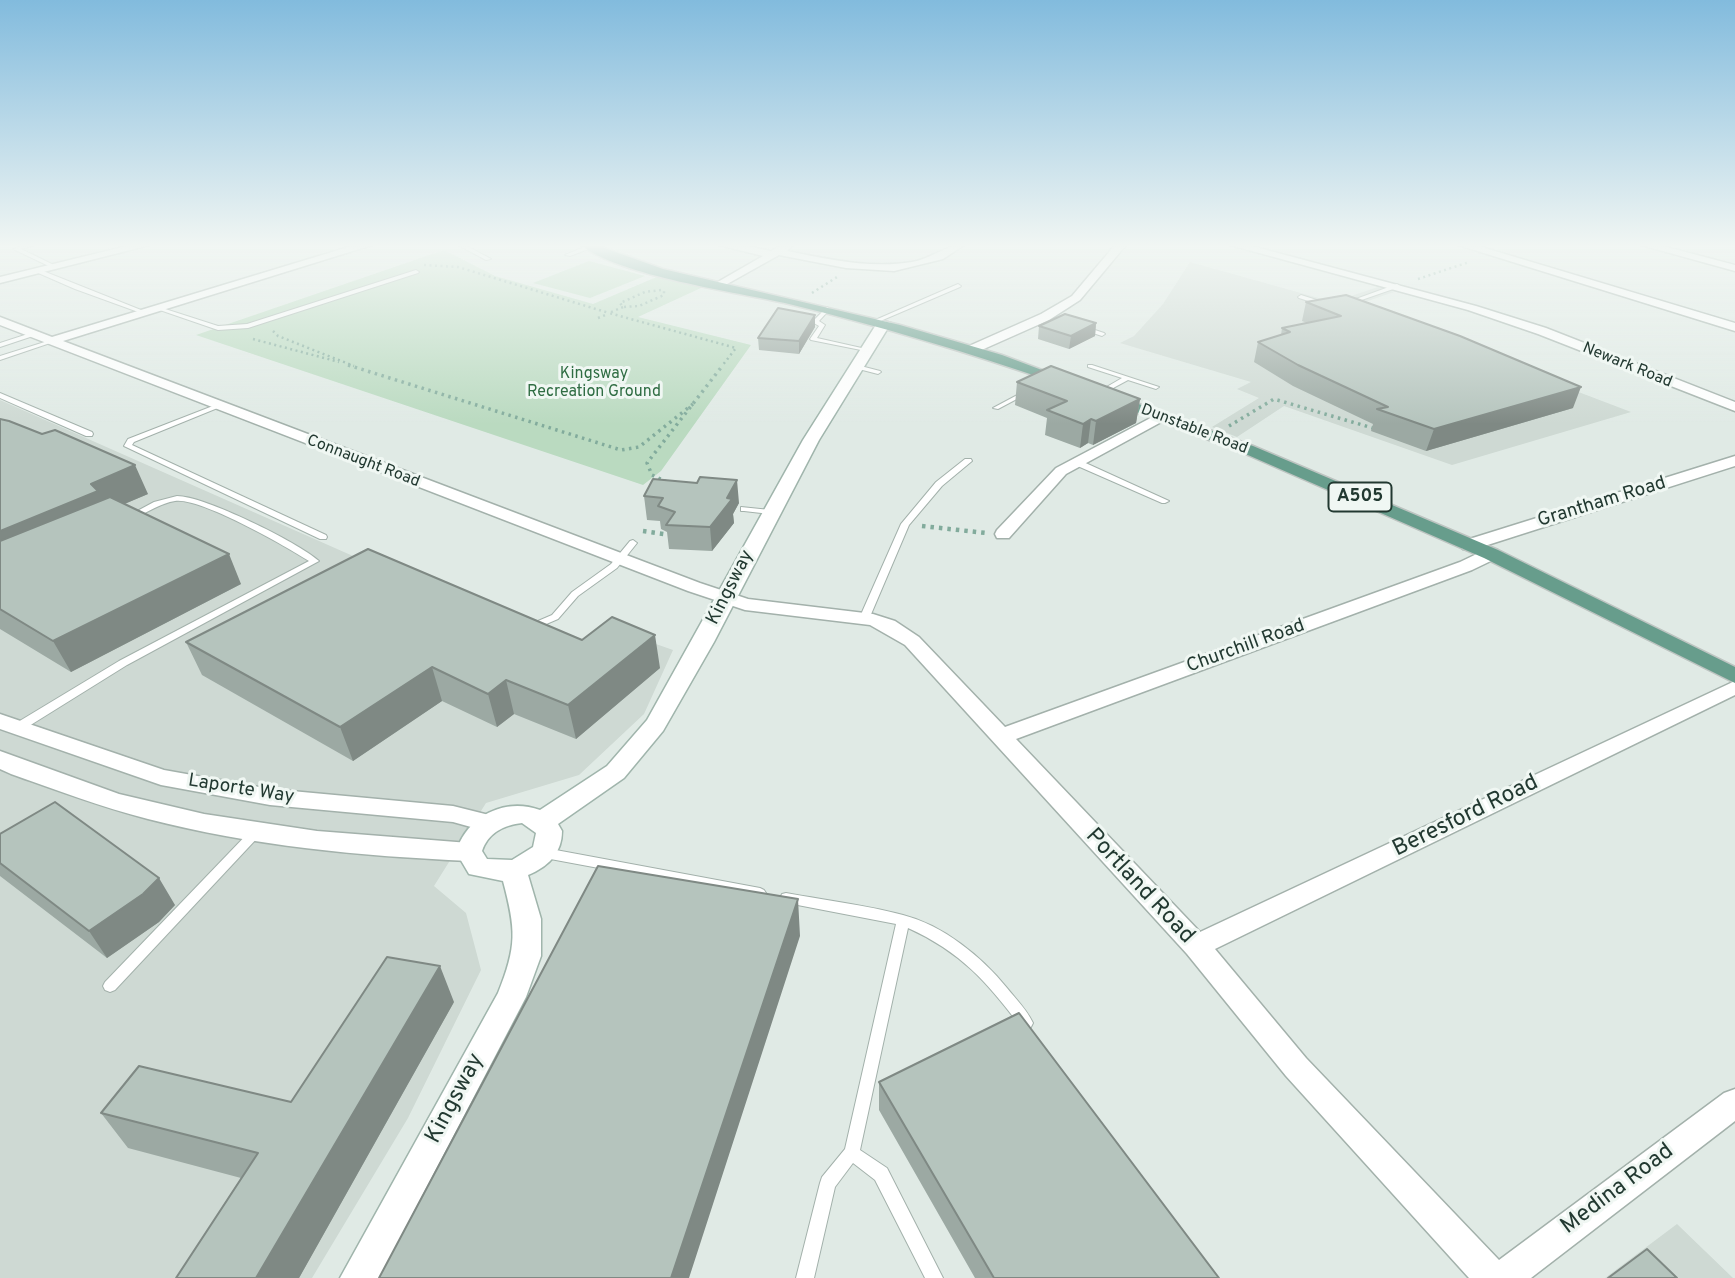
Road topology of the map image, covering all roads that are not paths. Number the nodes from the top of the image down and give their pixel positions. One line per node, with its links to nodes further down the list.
1 (124, 305): 13 (lane)
2 (168, 305): 11 (street)
3 (315, 305): 11 (lane)
4 (799, 305): 12 (main road, Dunstable Road / A505)
5 (918, 305): 19 (lane)
6 (1065, 305): 14 (street)
7 (1327, 305): 8 (lane)
8 (1348, 305)
9 (1457, 305): 37 (street, Newark Road)
10 (1661, 305): 21 (street)
11 (157, 308): 13 (street)
12 (827, 309): 18 (lane); 19 (main road, Dunstable Road / A505)
13 (143, 312): 24 (street)
14 (1045, 317): 17 (lane); 26 (street)
15 (806, 320): 18 (lane)
16 (0, 321): 22 (street, Connaught Road)
17 (1058, 321)
18 (815, 322): 28 (lane)
19 (880, 322): 26 (main road, Dunstable Road / A505); 28 (street, Kingsway)
20 (1069, 324): 23 (lane)
21 (1735, 327)
22 (34, 334): 24 (street, Connaught Road); 25 (lane)
23 (1102, 334)
24 (51, 341): 27 (lane); 36 (street, Connaught Road)
25 (0, 345)
26 (973, 349): 34 (main road, Dunstable Road / A505)
27 (0, 358)
28 (859, 358): 30 (lane); 46 (street, Kingsway)
29 (1090, 366): 31 (lane)
30 (878, 372)
31 (1128, 378): 32 (lane); 34 (lane)
32 (1156, 387)
33 (1030, 390): 38 (lane)
34 (1088, 390): 39 (main road, Dunstable Road / A505)
35 (0, 395): 40 (lane)
36 (218, 406): 49 (lane); 53 (street, Connaught Road)
37 (1735, 407)
38 (996, 408)
39 (1160, 416): 42 (street); 51 (main road, Dunstable Road / A505)
40 (89, 435)
41 (968, 461): 55 (lane)
42 (1076, 461): 44 (lane); 48 (street)
43 (1735, 461): 51 (street, Grantham Road)
44 (1165, 501)
45 (744, 509): 46 (lane)
46 (770, 512): 54 (street, Kingsway)
47 (120, 522): 59 (lane)
48 (1003, 534)
49 (323, 537)
50 (633, 543): 53 (lane)
51 (1469, 545): 52 (main road, Dunstable Road / A505)
52 (1491, 554): 57 (main road, Dunstable Road / A505); 60 (street, Churchill Road)
53 (619, 559): 54 (street, Connaught Road); 56 (lane)
54 (727, 599): 55 (street, Portland Road); 62 (street, Kingsway)
55 (864, 619): 60 (street, Portland Road)
56 (525, 622)
57 (1735, 676)
58 (1735, 687): 69 (street, Beresford Road)
59 (9, 725): 63 (street, Laporte Way)
60 (1000, 737): 69 (street, Portland Road)
61 (0, 759): 64 (street, Laporte Way)
62 (543, 821): 63 (street); 66 (street)
63 (489, 823): 65 (street)
64 (257, 831): 65 (street, Laporte Way); 70 (lane)
65 (469, 852): 67 (street)
66 (544, 853): 67 (street); 68 (lane)
67 (514, 872): 74 (street, Kingsway)
68 (903, 920): 71 (lane); 73 (lane)
69 (1196, 946): 77 (street, Portland Road)
70 (110, 986)
71 (1032, 1032)
72 (1735, 1103): 78 (street, Medina Road)
73 (852, 1153): 75 (lane); 76 (lane)
74 (359, 1278)
75 (805, 1278)
76 (934, 1278)
77 (1492, 1278)
78 (1503, 1278)

